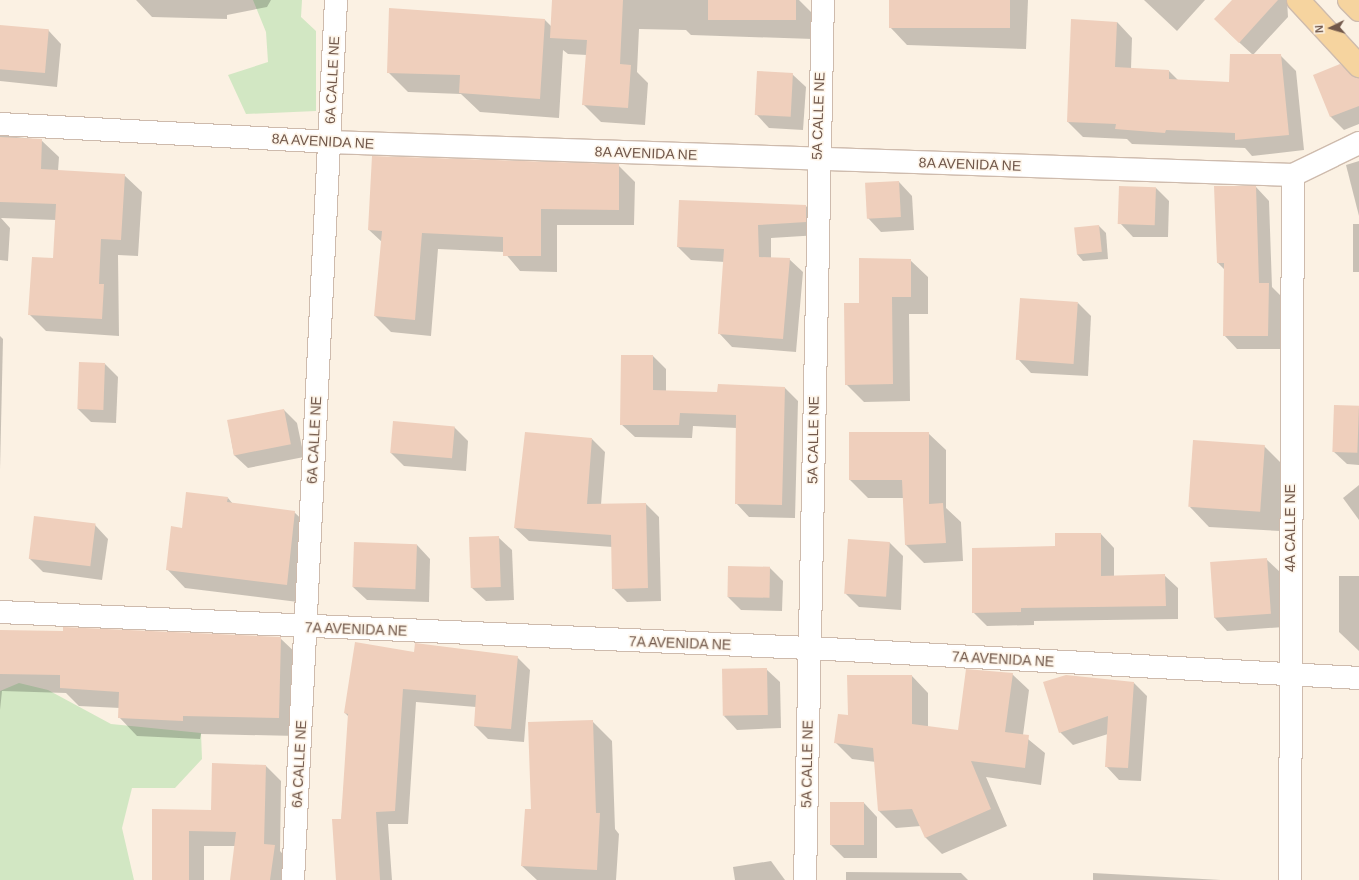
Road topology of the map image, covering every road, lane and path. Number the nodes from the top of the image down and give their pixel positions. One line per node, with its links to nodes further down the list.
1 (336, 0): 8 (street, 6A CALLE NE)
2 (823, 0): 10 (street, 5A CALLE NE)
3 (1298, 0): 6 (main road)
4 (1349, 0): 5 (main road)
5 (1359, 10)
6 (1359, 66)
7 (0, 124): 8 (street, 8A AVENIDA NE)
8 (329, 142): 10 (street, 8A AVENIDA NE); 13 (street, 6A CALLE NE)
9 (1359, 143): 11 (street)
10 (817, 158): 11 (street, 8A AVENIDA NE); 14 (street, 5A CALLE NE)
11 (1293, 175): 15 (street, 4A CALLE NE)
12 (0, 612): 13 (street, 7A AVENIDA NE)
13 (305, 626): 14 (street, 7A AVENIDA NE); 17 (street, 6A CALLE NE)
14 (809, 648): 15 (street, 7A AVENIDA NE); 18 (street, 5A CALLE NE)
15 (1289, 675): 16 (street, 7A AVENIDA NE); 19 (street, 4A CALLE NE)
16 (1359, 678)
17 (293, 880)
18 (805, 880)
19 (1290, 880)

